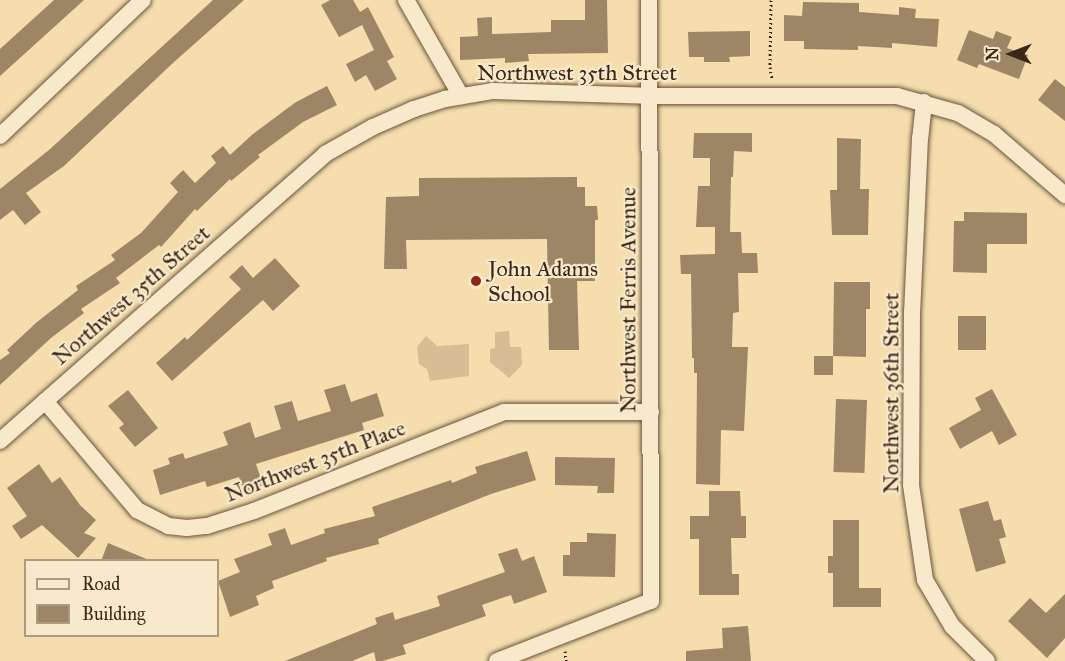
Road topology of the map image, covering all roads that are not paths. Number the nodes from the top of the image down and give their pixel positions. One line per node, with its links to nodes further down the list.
1 (143, 0): 7 (street)
2 (406, 0): 4 (street)
3 (649, 0): 5 (street, Northwest Ferris Avenue)
4 (461, 96): 5 (street, Northwest 35th Street); 9 (street, Northwest 35th Street)
5 (648, 96): 6 (street, Northwest 35th Street); 10 (street, Northwest Ferris Avenue)
6 (924, 102): 8 (street, Northwest 35th Street); 13 (street, Northwest 36th Street)
7 (0, 135)
8 (1065, 195)
9 (45, 401): 10 (street, Northwest 35th Place); 11 (street, Northwest 35th Street)
10 (651, 412): 12 (street, Northwest Ferris Avenue)
11 (0, 441)
12 (497, 661)
13 (987, 661)

